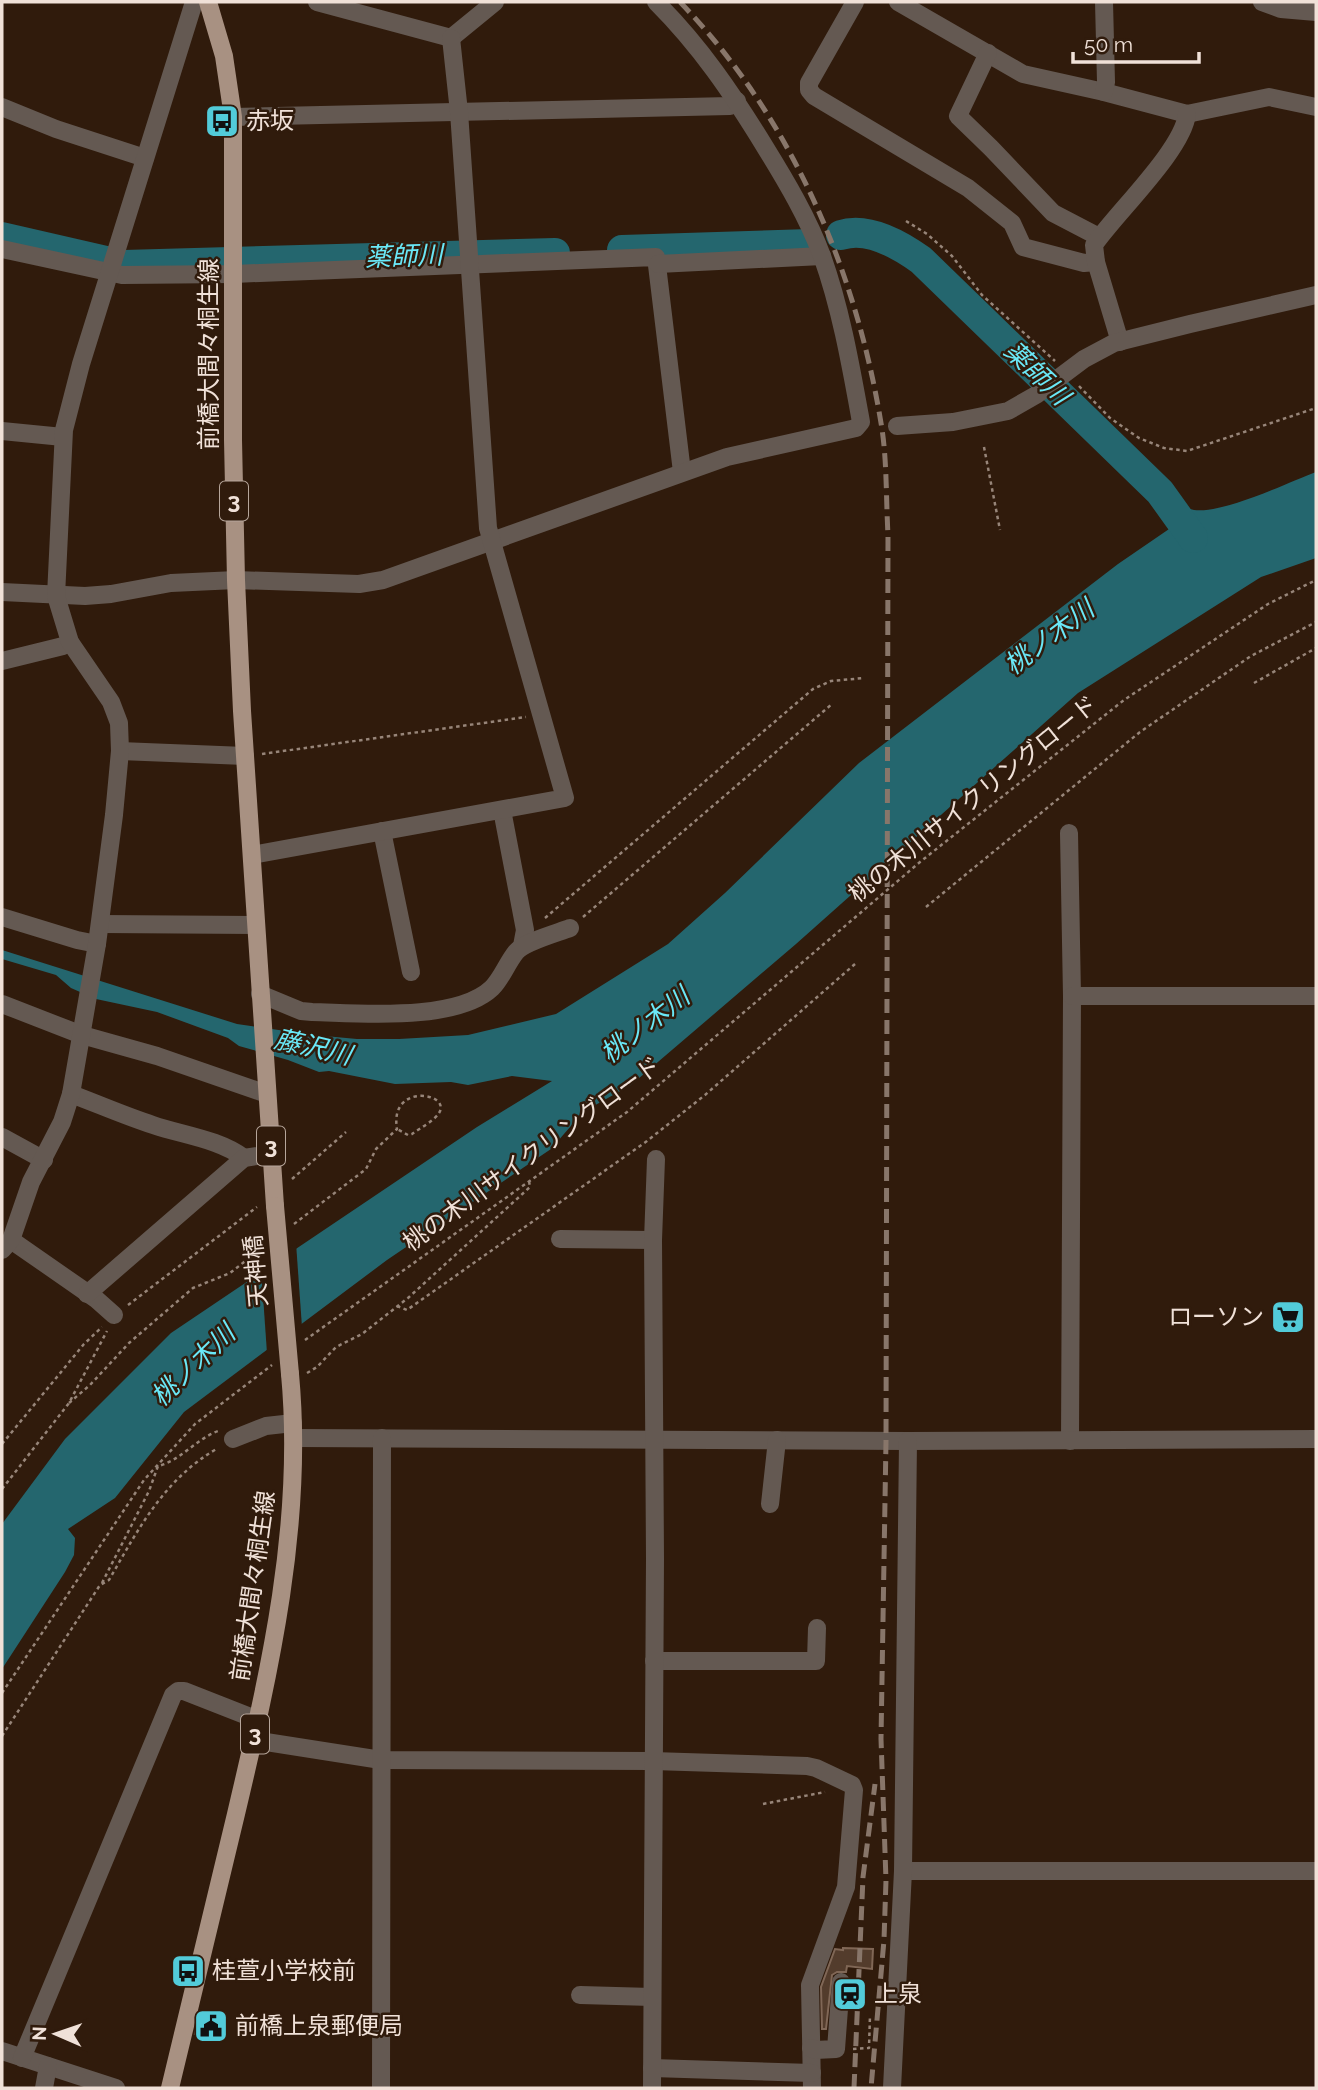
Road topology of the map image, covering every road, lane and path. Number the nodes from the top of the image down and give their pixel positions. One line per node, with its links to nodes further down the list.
1 (194, 2): 20 (street)
2 (208, 2): 19 (main road, 前橋大間々桐生線 / 3)
3 (317, 2): 11 (street)
4 (495, 2): 11 (street)
5 (656, 2): 14 (street)
6 (855, 2): 24 (street)
7 (898, 2): 12 (street)
8 (1104, 2): 13 (street)
9 (1262, 2): 10 (street)
10 (1316, 12)
11 (451, 38): 17 (street)
12 (988, 53): 13 (street); 21 (street)
13 (1104, 92): 18 (street)
14 (737, 102): 17 (street); 23 (street)
15 (2, 107): 20 (street)
16 (1316, 107): 18 (street)
17 (459, 112): 19 (street); 26 (street)
18 (1186, 114): 21 (street)
19 (233, 117): 28 (main road, 前橋大間々桐生線 / 3)
20 (145, 158): 27 (street)
21 (1099, 237): 24 (street)
22 (2, 250): 27 (street)
23 (822, 256): 25 (street); 37 (street)
24 (1096, 262): 30 (street)
25 (658, 264): 26 (street); 37 (street)
26 (469, 265): 28 (street); 39 (street)
27 (110, 273): 28 (street); 35 (street)
28 (234, 274): 40 (main road, 前橋大間々桐生線 / 3)
29 (1316, 295): 30 (street)
30 (1120, 342): 33 (street)
31 (1316, 408): 32 (path)
32 (1308, 410)
33 (897, 426)
34 (2, 431): 35 (street)
35 (63, 437): 43 (street)
36 (984, 447): 38 (path)
37 (682, 472): 39 (street)
38 (1000, 530)
39 (491, 543): 40 (street); 51 (street)
40 (236, 580): 43 (street); 53 (main road, 前橋大間々桐生線 / 3)
41 (1316, 580): 80 (path, 桃の木川サイクリングロード)
42 (2, 592): 43 (street)
43 (56, 596): 45 (street)
44 (1316, 622): 58 (path)
45 (70, 642): 47 (street); 52 (street)
46 (1316, 648): 49 (path)
47 (2, 661)
48 (864, 678): 63 (path)
49 (1254, 683)
50 (832, 704): 62 (path)
51 (541, 715): 53 (path); 54 (street)
52 (120, 751): 53 (street); 60 (street)
53 (245, 756): 57 (main road, 前橋大間々桐生線 / 3)
54 (502, 810): 55 (street); 63 (street)
55 (382, 831): 57 (street); 66 (street)
56 (1069, 833): 67 (street)
57 (252, 855): 61 (main road, 前橋大間々桐生線 / 3)
58 (926, 908)
59 (2, 917): 64 (street)
60 (100, 924): 61 (street); 64 (street)
61 (256, 925): 69 (main road, 前橋大間々桐生線 / 3)
62 (570, 928): 63 (street)
63 (523, 941): 69 (street)
64 (97, 949): 71 (street)
65 (855, 964): 86 (path)
66 (411, 972)
67 (1072, 996): 68 (street); 97 (street)
68 (1316, 996)
69 (260, 999): 72 (main road, 3)
70 (2, 1004): 71 (street)
71 (83, 1032): 72 (street); 73 (street)
72 (267, 1091): 76 (main road, 3)
73 (71, 1094): 77 (street); 79 (street)
74 (346, 1132): 81 (path)
75 (2, 1137): 79 (street)
76 (271, 1154): 77 (street); 81 (main road, 3)
77 (244, 1158): 85 (street)
78 (656, 1158): 83 (street)
79 (44, 1160): 84 (street)
80 (529, 1181): 86 (path); 87 (path, 桃の木川サイクリングロード)
81 (274, 1200): 85 (path); 89 (main road, 天神橋 / 3, bridge)
82 (561, 1239): 83 (street)
83 (653, 1240): 94 (street)
84 (6, 1245): 85 (street)
85 (100, 1303): 98 (path); 100 (path)
86 (397, 1306): 89 (path)
87 (303, 1342)
88 (271, 1366): 99 (path)
89 (296, 1375): 90 (main road, 前橋大間々桐生線 / 3)
90 (293, 1430): 91 (street); 92 (street); 106 (main road, 前橋大間々桐生線 / 3)
91 (228, 1435): 99 (path); 102 (path)
92 (382, 1438): 94 (street); 109 (street)
93 (1316, 1439): 97 (street)
94 (655, 1440): 95 (street); 104 (street)
95 (777, 1440): 96 (street); 101 (street)
96 (908, 1441): 97 (street); 113 (street)
97 (1070, 1441)
98 (2, 1444)
99 (158, 1466): 102 (path); 105 (path)
100 (2, 1489)
101 (770, 1504)
102 (100, 1585): 107 (path)
103 (817, 1628): 104 (street)
104 (654, 1661): 110 (street)
105 (2, 1693)
106 (258, 1720): 108 (main road, 前橋大間々桐生線 / 3); 122 (street)
107 (2, 1736)
108 (253, 1740): 109 (street); 128 (main road, 前橋大間々桐生線 / 3)
109 (381, 1760): 110 (street); 129 (street)
110 (653, 1761): 111 (street); 117 (street)
111 (844, 1782): 112 (path); 119 (street)
112 (763, 1804)
113 (903, 1871): 114 (street); 131 (street)
114 (1316, 1871)
115 (841, 1982): 120 (street)
116 (580, 1995): 117 (street)
117 (652, 1997): 124 (street)
118 (870, 2015): 120 (path)
119 (811, 2048): 120 (street); 125 (street)
120 (836, 2049)
121 (2, 2051): 122 (street)
122 (22, 2058): 123 (street)
123 (48, 2066): 126 (street); 127 (street)
124 (652, 2068): 125 (street); 130 (street)
125 (812, 2081)
126 (44, 2088)
127 (116, 2088)
128 (170, 2088)
129 (381, 2088)
130 (652, 2088)
131 (892, 2088)

